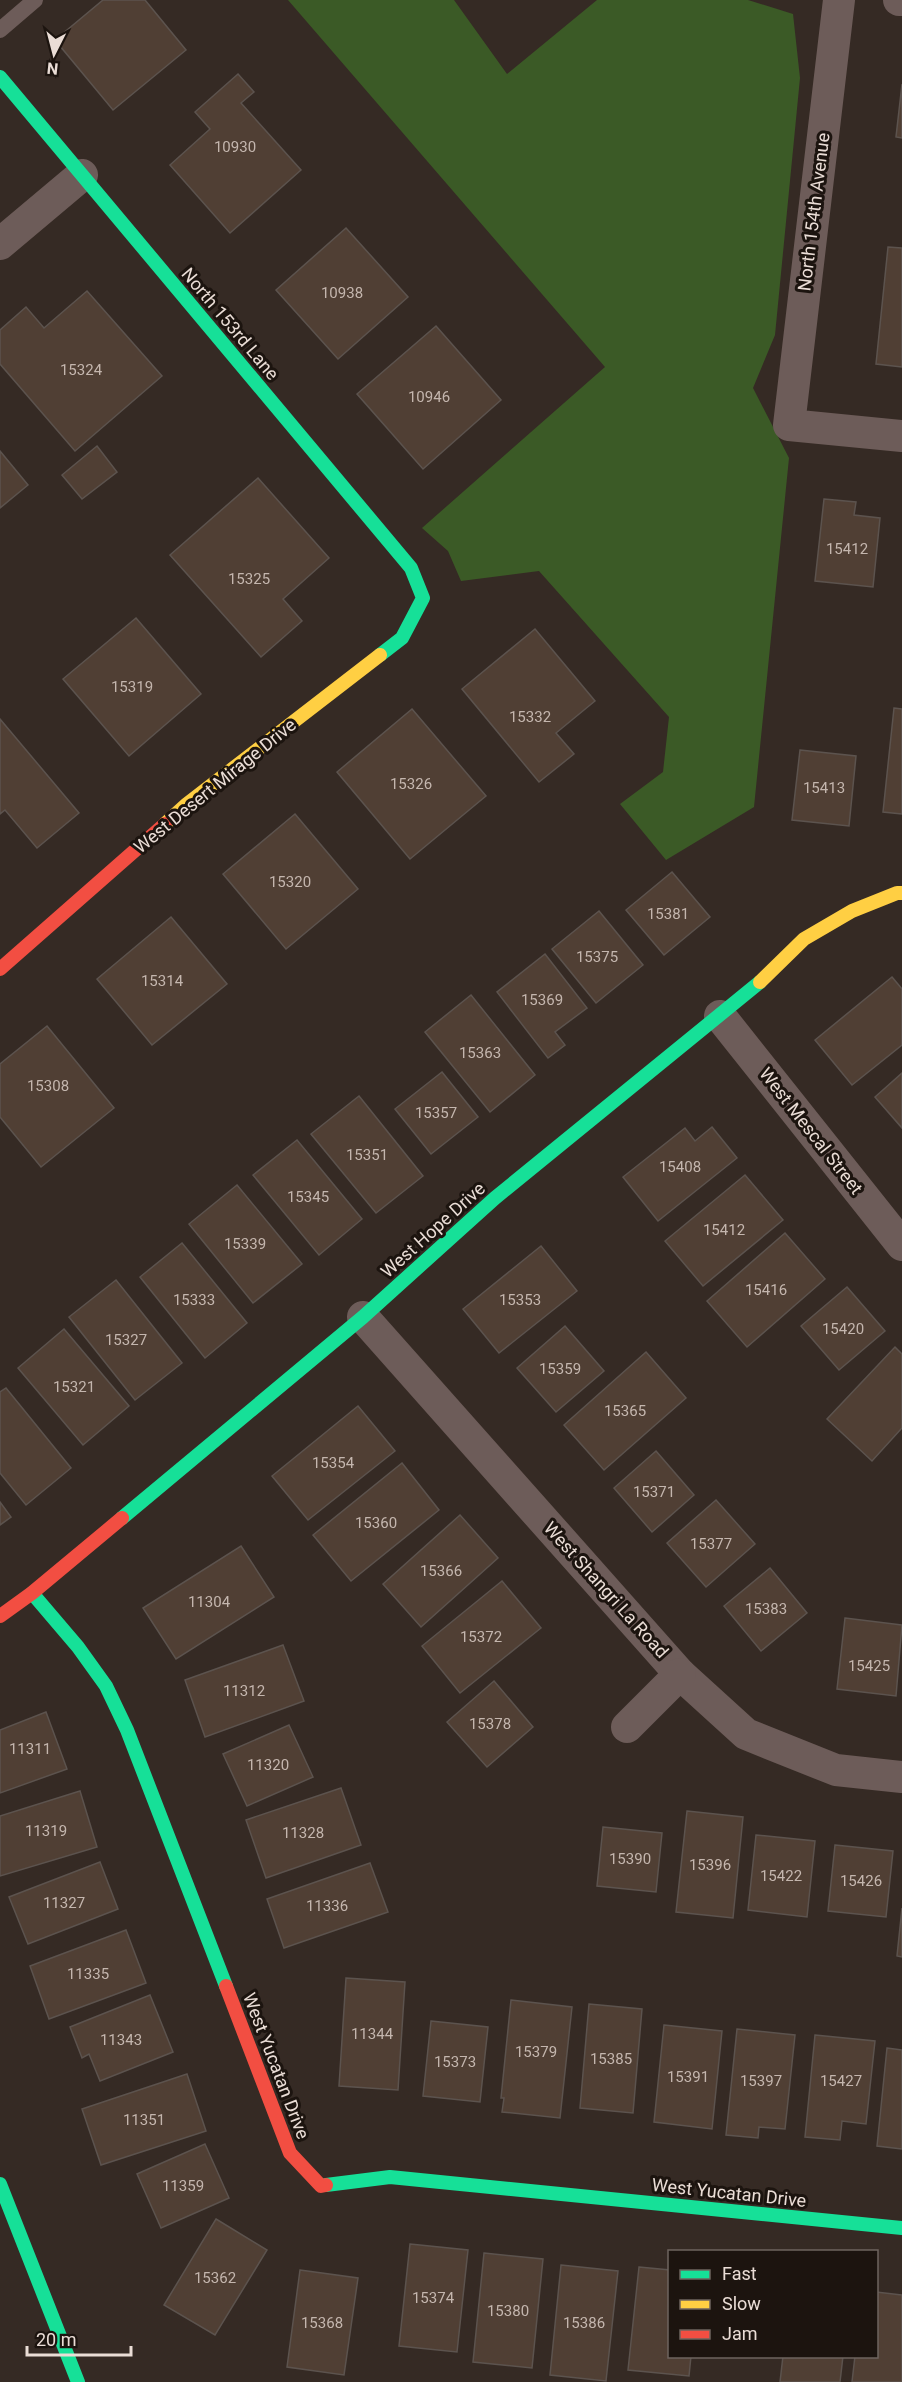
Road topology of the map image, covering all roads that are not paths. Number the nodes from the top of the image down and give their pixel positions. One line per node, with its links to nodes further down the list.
1 (35, 0): 3 (lane)
2 (839, 0): 7 (street, North 154th Avenue)
3 (0, 30)
4 (0, 77): 5 (street, North 153rd Lane)
5 (82, 175): 6 (street); 8 (street, North 153rd Lane)
6 (0, 244)
7 (902, 436)
8 (423, 598): 10 (street, West Desert Mirage Drive)
9 (902, 893): 11 (street, West Hope Drive)
10 (0, 969)
11 (720, 1016): 12 (street, West Mescal Street); 13 (street, West Hope Drive)
12 (902, 1245)
13 (363, 1317): 14 (street, West Hope Drive); 16 (street, West Shangri La Road)
14 (32, 1593): 15 (street, West Hope Drive); 20 (street, West Yucatan Drive)
15 (0, 1616)
16 (680, 1674): 17 (street); 18 (street, West Shangri La Road)
17 (627, 1727)
18 (902, 1777)
19 (0, 2184): 21 (street)
20 (902, 2228)
21 (78, 2382)

